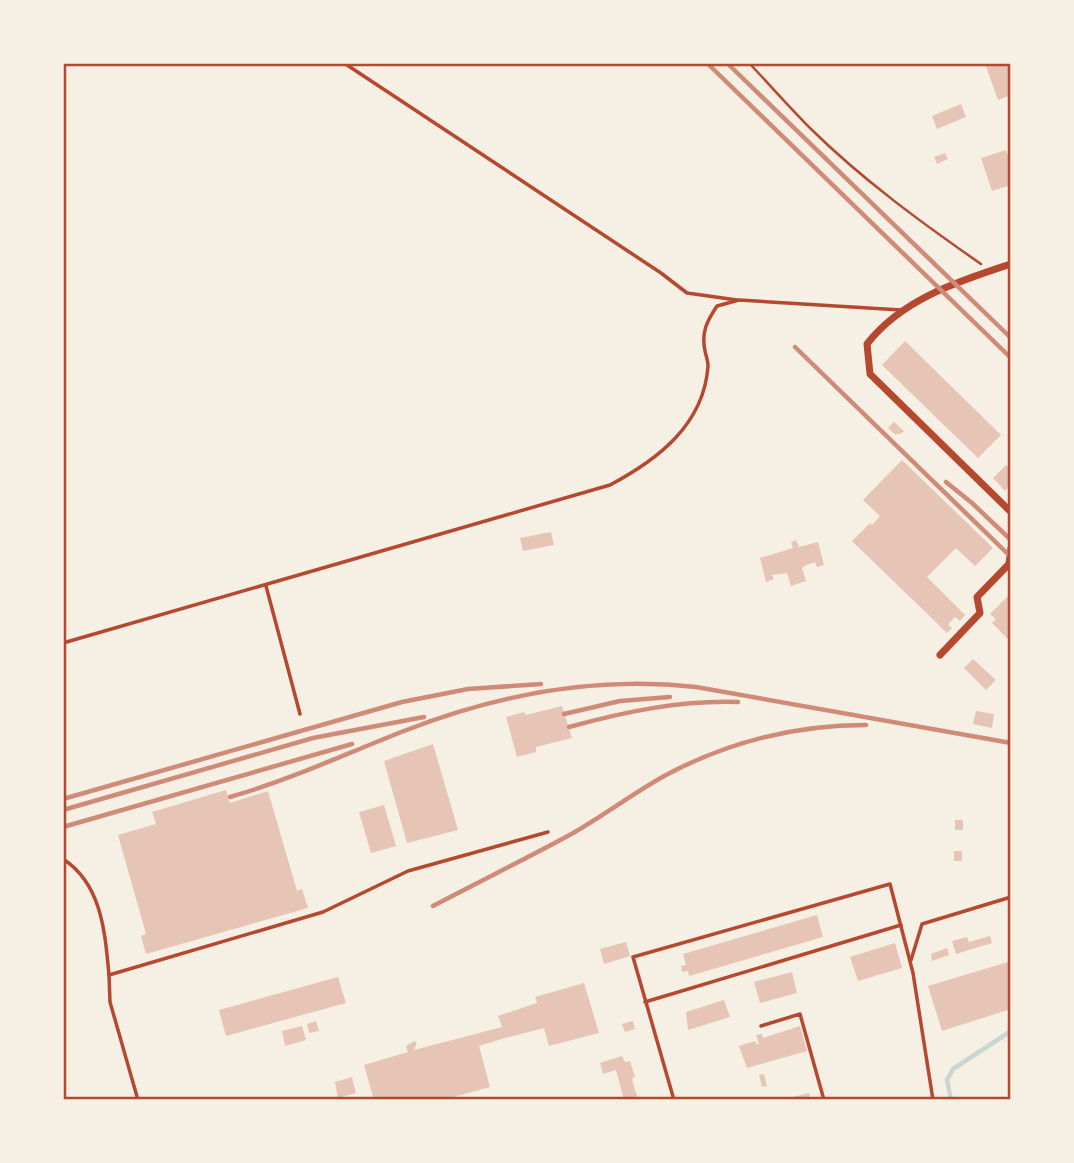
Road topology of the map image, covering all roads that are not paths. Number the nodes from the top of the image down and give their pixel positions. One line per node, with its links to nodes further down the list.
1 (344, 63): 3 (lane)
2 (1011, 264): 4 (street)
3 (739, 300): 4 (lane); 7 (lane)
4 (906, 310): 5 (street)
5 (1011, 512)
6 (1011, 548): 9 (street)
7 (266, 586): 8 (lane); 10 (lane)
8 (63, 643)
9 (940, 655)
10 (300, 714)
11 (548, 832): 16 (lane)
12 (63, 859): 16 (lane)
13 (1011, 897): 15 (lane)
14 (902, 925): 15 (lane); 17 (lane); 17 (lane)
15 (911, 961): 22 (lane)
16 (109, 975): 19 (lane)
17 (645, 1002): 20 (lane)
18 (761, 1026): 21 (lane)
19 (138, 1100)
20 (674, 1100)
21 (824, 1100)
22 (933, 1100)

